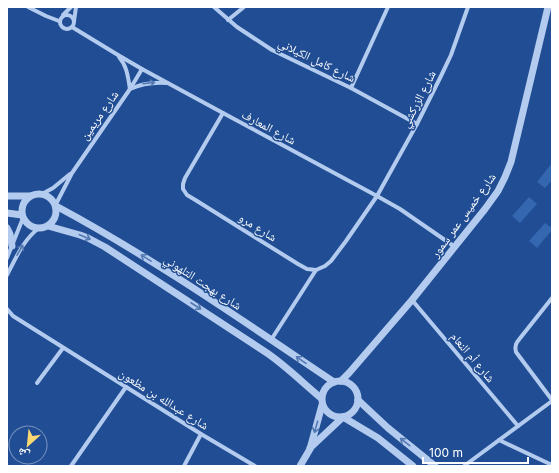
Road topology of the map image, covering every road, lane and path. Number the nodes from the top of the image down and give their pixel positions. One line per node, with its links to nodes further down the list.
1 (28, 7): 11 (street)
2 (71, 7): 9 (street)
3 (76, 7): 12 (street)
4 (214, 7): 10 (street, شارع كامل الكيلاني)
5 (244, 7): 10 (street)
6 (388, 7): 17 (street)
7 (468, 7): 20 (street, شارع الزركشي)
8 (549, 8): 33 (street, شارع خميس عمر سمور)
9 (64, 15): 11 (street); 12 (street)
10 (228, 20): 17 (street, شارع كامل الكيلاني)
11 (59, 21): 13 (street)
12 (74, 22): 13 (street)
13 (72, 27): 14 (street, شارع المعارف)
14 (118, 55): 15 (street, شارع المعارف); 18 (street)
15 (142, 69): 16 (street, شارع المعارف); 18 (street, شارع مريمين)
16 (170, 84): 18 (street, one-way to 16); 19 (street, شارع المعارف)
17 (351, 88): 20 (street, شارع كامل الكيلاني)
18 (130, 89): 21 (street, شارع مريمين)
19 (223, 113): 25 (street, شارع المعارف); 35 (street, شارع مرو)
20 (417, 124): 25 (street, شارع الزركشي)
21 (72, 173): 22 (street, شارع مريمين); 26 (street, شارع مريمين)
22 (42, 194): 24 (street); 26 (street)
23 (7, 196): 24 (street)
24 (30, 196): 28 (street)
25 (377, 196): 33 (street, شارع المعارف); 35 (street)
26 (56, 205): 29 (street); 42 (street, شارع بهجت التلهوني, one-way to 26)
27 (7, 213): 28 (street)
28 (23, 217): 31 (street); 32 (street)
29 (48, 226): 31 (street); 49 (street, شارع بهجت التلهوني, one-way to 49)
30 (7, 228): 32 (street)
31 (39, 228): 36 (street, one-way to 31)
32 (12, 246): 34 (street)
33 (455, 247): 38 (street, شارع خميس عمر سمور)
34 (7, 258)
35 (316, 270): 42 (street)
36 (7, 275)
37 (552, 298): 48 (street)
38 (412, 300): 44 (street, شارع خميس عمر سمور); 51 (street, شارع أم النعام)
39 (7, 309): 41 (street, شارع عبدالله بن مظعون)
40 (7, 314): 41 (street, شارع عبدالله بن مظعون)
41 (13, 316): 43 (street, شارع عبدالله بن مظعون)
42 (271, 340): 44 (street, شارع بهجت التلهوني, one-way to 42)
43 (63, 348): 45 (street); 46 (street, شارع عبدالله بن مظعون)
44 (337, 382): 47 (street); 49 (street)
45 (37, 383)
46 (126, 387): 52 (street, شارع عبدالله بن مظعون); 56 (street)
47 (358, 400): 50 (street); 61 (street, one-way to 47)
48 (552, 401): 51 (street)
49 (322, 402): 50 (street); 54 (street, one-way to 54)
50 (342, 418): 54 (street); 60 (street)
51 (518, 426): 53 (street)
52 (200, 434): 57 (street); 58 (street, شارع عبدالله بن مظعون)
53 (499, 440): 55 (street); 62 (street)
54 (310, 449): 59 (street)
55 (552, 465)
56 (71, 466)
57 (184, 466)
58 (255, 466)
59 (300, 466)
60 (413, 466)
61 (435, 466)
62 (464, 466)

